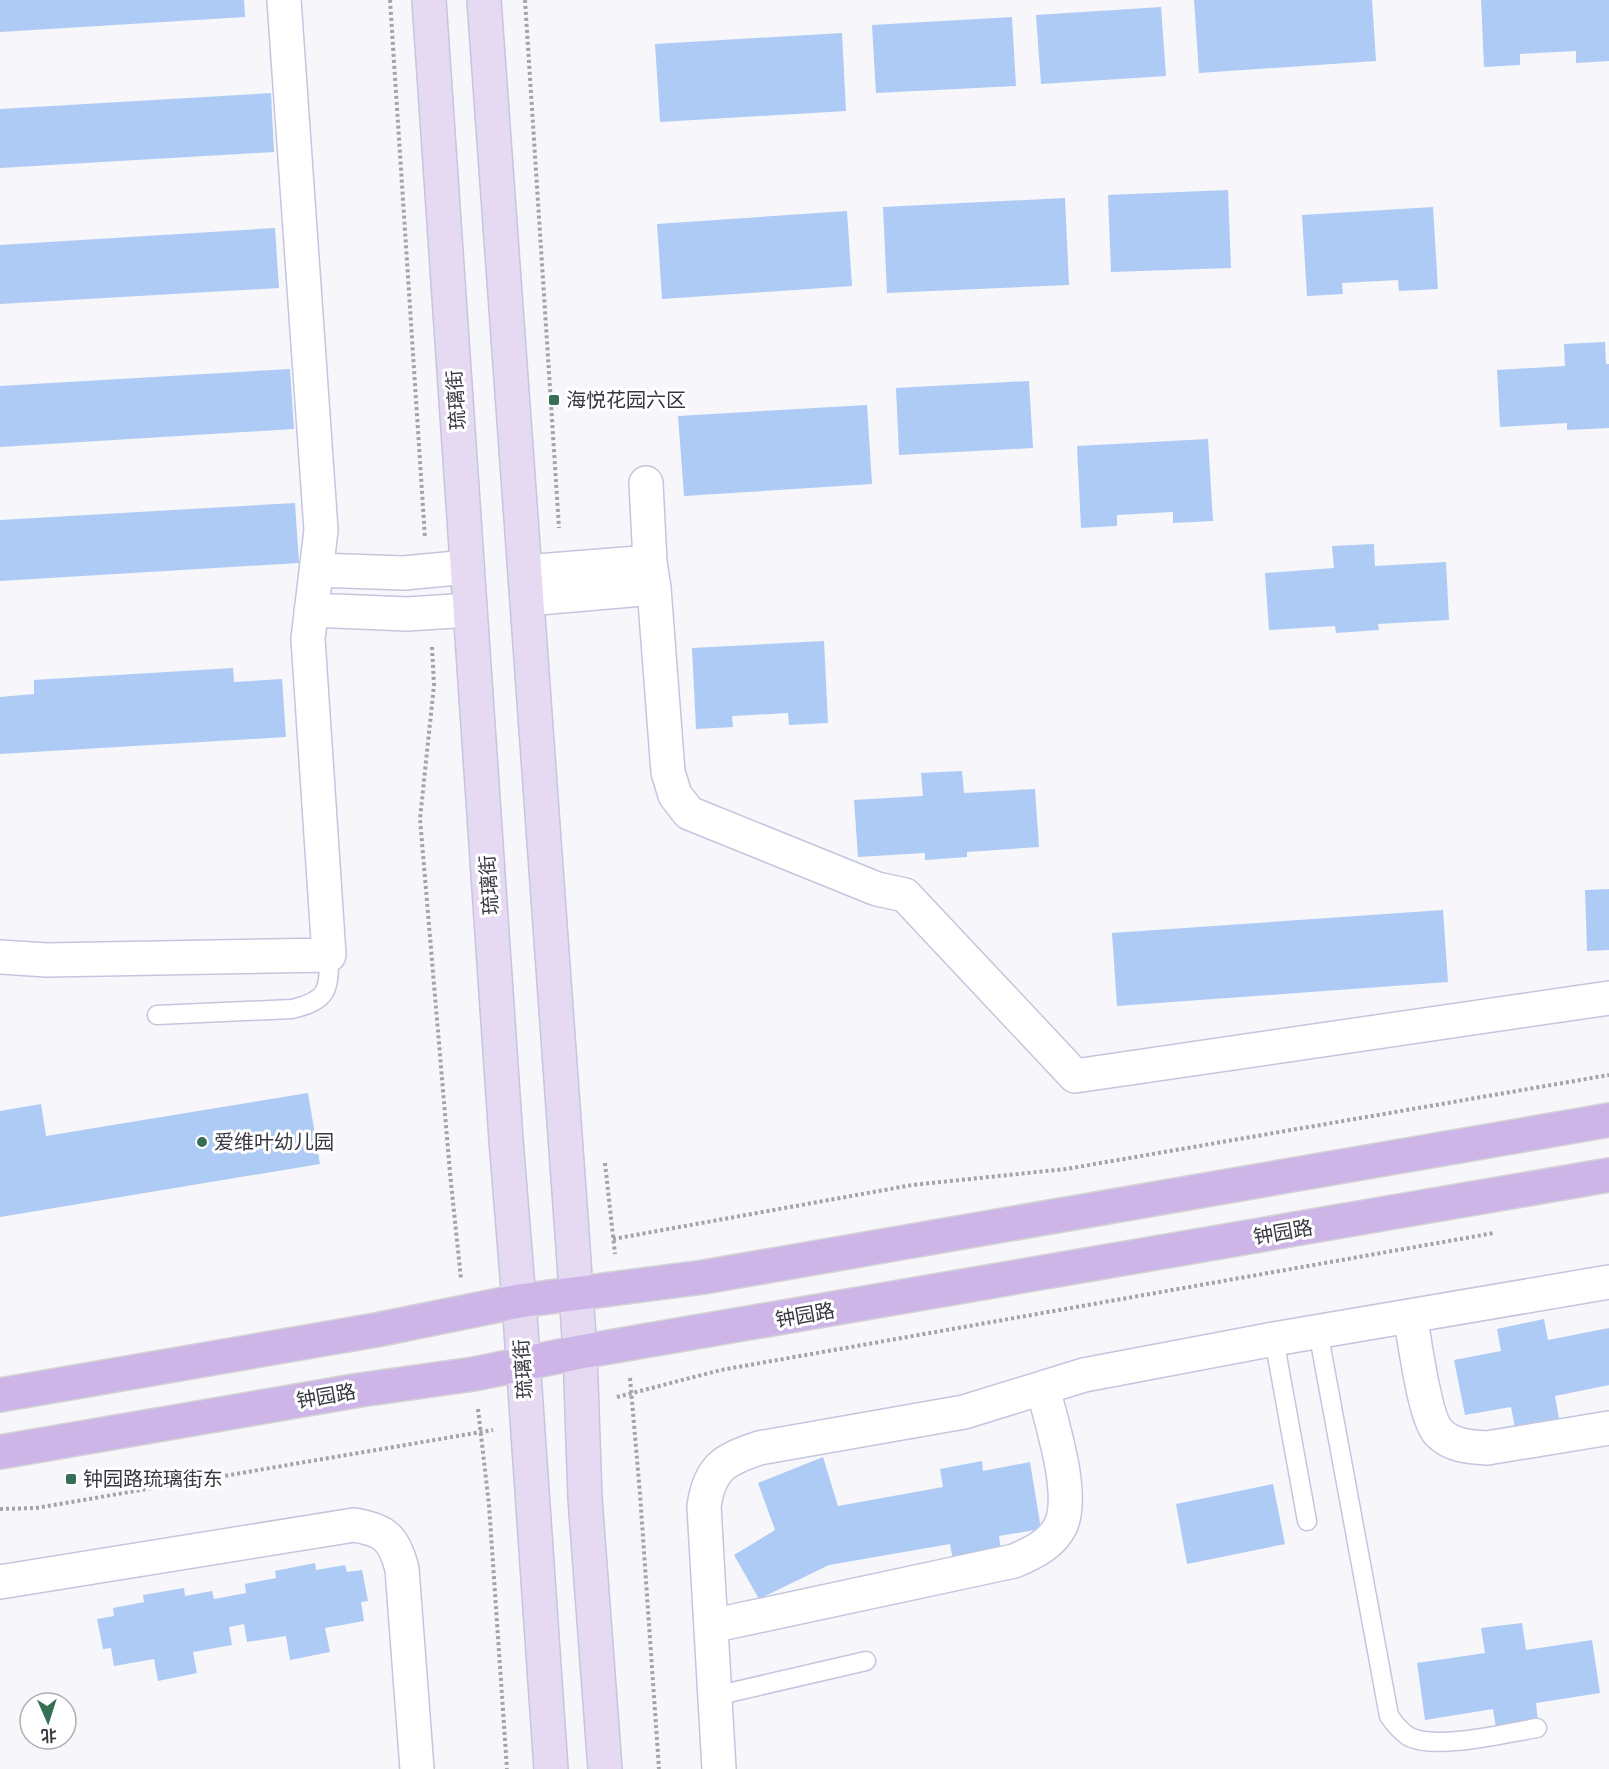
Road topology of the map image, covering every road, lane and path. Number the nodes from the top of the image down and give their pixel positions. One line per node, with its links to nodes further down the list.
1 (284, 0): 9 (street)
2 (390, 0): 10 (path)
3 (429, 0): 7 (main road, 琉璃街)
4 (484, 0): 12 (main road)
5 (525, 0): 8 (path)
6 (646, 483): 11 (street)
7 (467, 567): 10 (street); 14 (main road, 琉璃街)
8 (562, 569): 11 (street); 12 (street)
9 (316, 570): 10 (street); 13 (street)
10 (427, 571)
11 (652, 575): 12 (street); 18 (street)
12 (526, 585): 26 (main road)
13 (311, 610): 15 (street); 16 (street)
14 (470, 610): 15 (street); 27 (main road, 琉璃街)
15 (429, 613): 28 (path)
16 (329, 955): 17 (street); 19 (lane)
17 (0, 957)
18 (1609, 998)
19 (157, 1015)
20 (1609, 1075): 25 (path)
21 (1609, 1120): 30 (main road)
22 (604, 1160): 25 (path)
23 (1609, 1175): 37 (main road, 钟园路)
24 (1504, 1231): 42 (path)
25 (614, 1239): 26 (path); 30 (path)
26 (573, 1247): 31 (main road)
27 (516, 1264): 28 (path); 32 (main road, 琉璃街)
28 (460, 1276): 33 (path)
29 (1609, 1282): 34 (street)
30 (619, 1288): 31 (main road)
31 (576, 1293): 32 (main road); 38 (main road)
32 (519, 1301): 33 (main road); 39 (main road, 琉璃街)
33 (465, 1312): 43 (main road)
34 (1410, 1316): 35 (street); 46 (street)
35 (1318, 1331): 36 (street); 55 (lane)
36 (1274, 1339): 41 (street); 50 (lane)
37 (628, 1345): 38 (main road, 钟园路); 42 (path)
38 (580, 1352): 39 (main road, 钟园路); 44 (main road)
39 (522, 1365): 40 (main road, 钟园路); 45 (main road, 琉璃街)
40 (474, 1374): 47 (path); 48 (main road, 钟园路)
41 (1043, 1388): 52 (street); 52 (street)
42 (631, 1393): 44 (path); 60 (path)
43 (0, 1395)
44 (582, 1406): 59 (main road)
45 (526, 1421): 47 (path); 58 (main road, 琉璃街)
46 (1609, 1428)
47 (481, 1433): 49 (path); 57 (path)
48 (0, 1452)
49 (0, 1509)
50 (1306, 1521)
51 (0, 1582): 56 (street)
52 (711, 1626): 54 (street)
53 (866, 1661): 54 (lane)
54 (715, 1696): 61 (street)
55 (1537, 1728)
56 (417, 1769)
57 (507, 1769)
58 (551, 1769)
59 (605, 1769)
60 (659, 1769)
61 (719, 1769)

